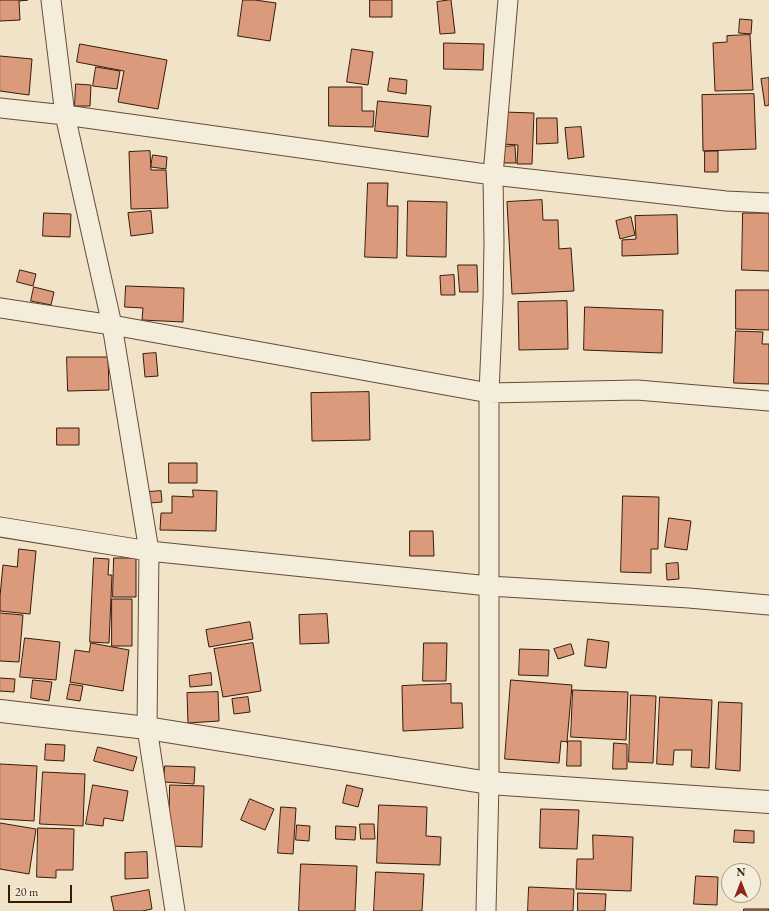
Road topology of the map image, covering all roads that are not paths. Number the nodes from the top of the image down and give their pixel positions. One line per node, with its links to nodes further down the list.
1 (51, 0): 4 (street)
2 (508, 0): 5 (street)
3 (0, 108): 4 (street)
4 (65, 115): 5 (street); 8 (street)
5 (493, 175): 6 (street); 9 (street)
6 (769, 203)
7 (0, 308): 8 (street)
8 (112, 326): 9 (street); 12 (street)
9 (488, 393): 10 (street); 13 (street)
10 (769, 401)
11 (0, 527): 12 (street)
12 (149, 551): 13 (street); 16 (street)
13 (489, 586): 14 (street); 17 (street)
14 (769, 605)
15 (0, 711): 16 (street)
16 (147, 728): 17 (street); 19 (street)
17 (488, 783): 18 (street); 20 (street)
18 (769, 802)
19 (175, 911)
20 (486, 911)

